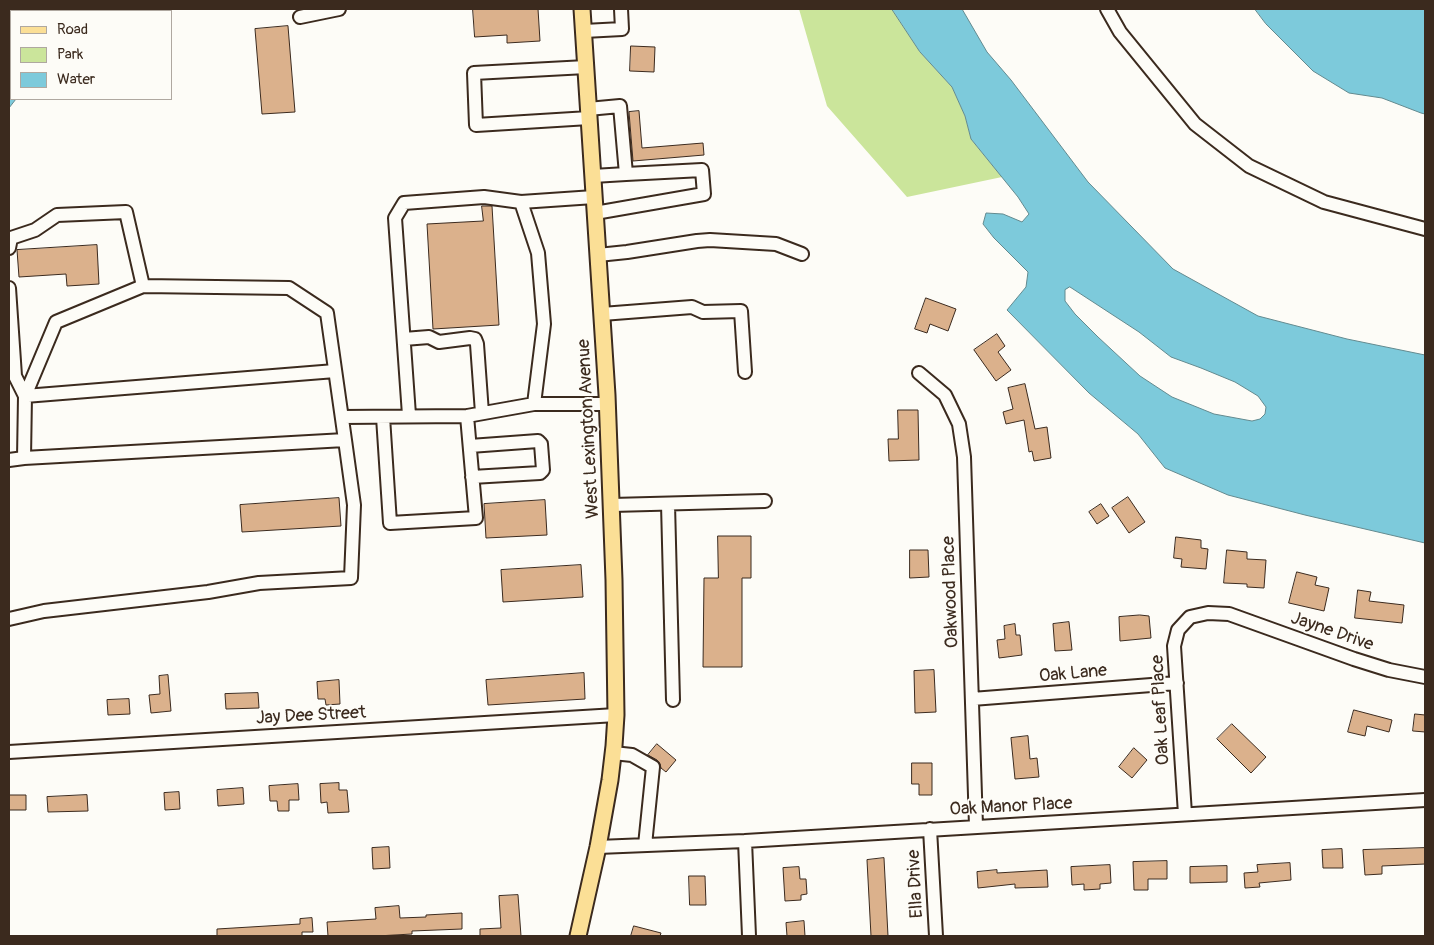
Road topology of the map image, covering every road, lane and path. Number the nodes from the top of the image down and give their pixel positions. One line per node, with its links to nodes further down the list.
1 (339, 9): 5 (street)
2 (582, 9): 6 (main road, West Lexington Avenue)
3 (621, 9): 6 (street)
4 (1107, 9): 14 (street)
5 (300, 17)
6 (584, 31): 7 (main road, West Lexington Avenue)
7 (586, 66): 8 (main road, West Lexington Avenue); 8 (street)
8 (589, 114): 9 (street); 10 (main road, West Lexington Avenue)
9 (626, 174): 10 (street); 13 (street)
10 (593, 176): 11 (main road, West Lexington Avenue)
11 (594, 197): 12 (street); 13 (main road, West Lexington Avenue)
12 (521, 202): 21 (street); 26 (street)
13 (595, 213): 17 (main road, West Lexington Avenue)
14 (1425, 229)
15 (9, 248): 18 (street)
16 (802, 254): 17 (street)
17 (598, 255): 20 (main road, West Lexington Avenue)
18 (143, 286): 22 (street); 25 (street)
19 (9, 288): 25 (street)
20 (602, 314): 23 (street); 27 (main road, West Lexington Avenue)
21 (404, 339): 28 (street); 29 (street)
22 (335, 371): 25 (street); 31 (street)
23 (745, 372)
24 (919, 373): 45 (street, Oakwood Place)
25 (25, 396): 35 (street)
26 (534, 404): 27 (street); 28 (street)
27 (607, 404): 40 (main road, West Lexington Avenue)
28 (482, 413): 30 (street)
29 (409, 415): 30 (street); 32 (street)
30 (467, 416): 34 (street)
31 (342, 417): 32 (street); 33 (street)
32 (383, 417): 37 (street)
33 (345, 440): 35 (street); 42 (street)
34 (470, 446): 37 (street); 37 (street)
35 (24, 458): 36 (street)
36 (9, 460)
37 (472, 477)
38 (765, 501): 39 (street)
39 (668, 504): 40 (street); 46 (street)
40 (612, 506): 47 (main road, West Lexington Avenue)
41 (1229, 614): 43 (street, Jayne Drive); 44 (street, Oak Leaf Place)
42 (9, 619)
43 (1425, 677)
44 (1177, 683): 45 (street, Oak Lane); 51 (street, Oak Leaf Place)
45 (972, 699): 52 (street, Oakwood Place)
46 (673, 700)
47 (616, 715): 48 (street, Jay Dee Street); 49 (main road, West Lexington Avenue)
48 (9, 752)
49 (613, 753): 55 (street); 56 (main road, West Lexington Avenue)
50 (1425, 800): 51 (street, Oak Manor Place)
51 (1185, 814): 52 (street, Oak Manor Place)
52 (976, 826): 53 (street, Oak Manor Place)
53 (930, 829): 54 (street, Oak Manor Place); 59 (street, Ella Drive)
54 (745, 841): 55 (street, Oak Manor Place); 58 (street)
55 (644, 845): 56 (street, Oak Manor Place)
56 (598, 847): 57 (main road, West Lexington Avenue)
57 (578, 936)
58 (749, 936)
59 (936, 936)

